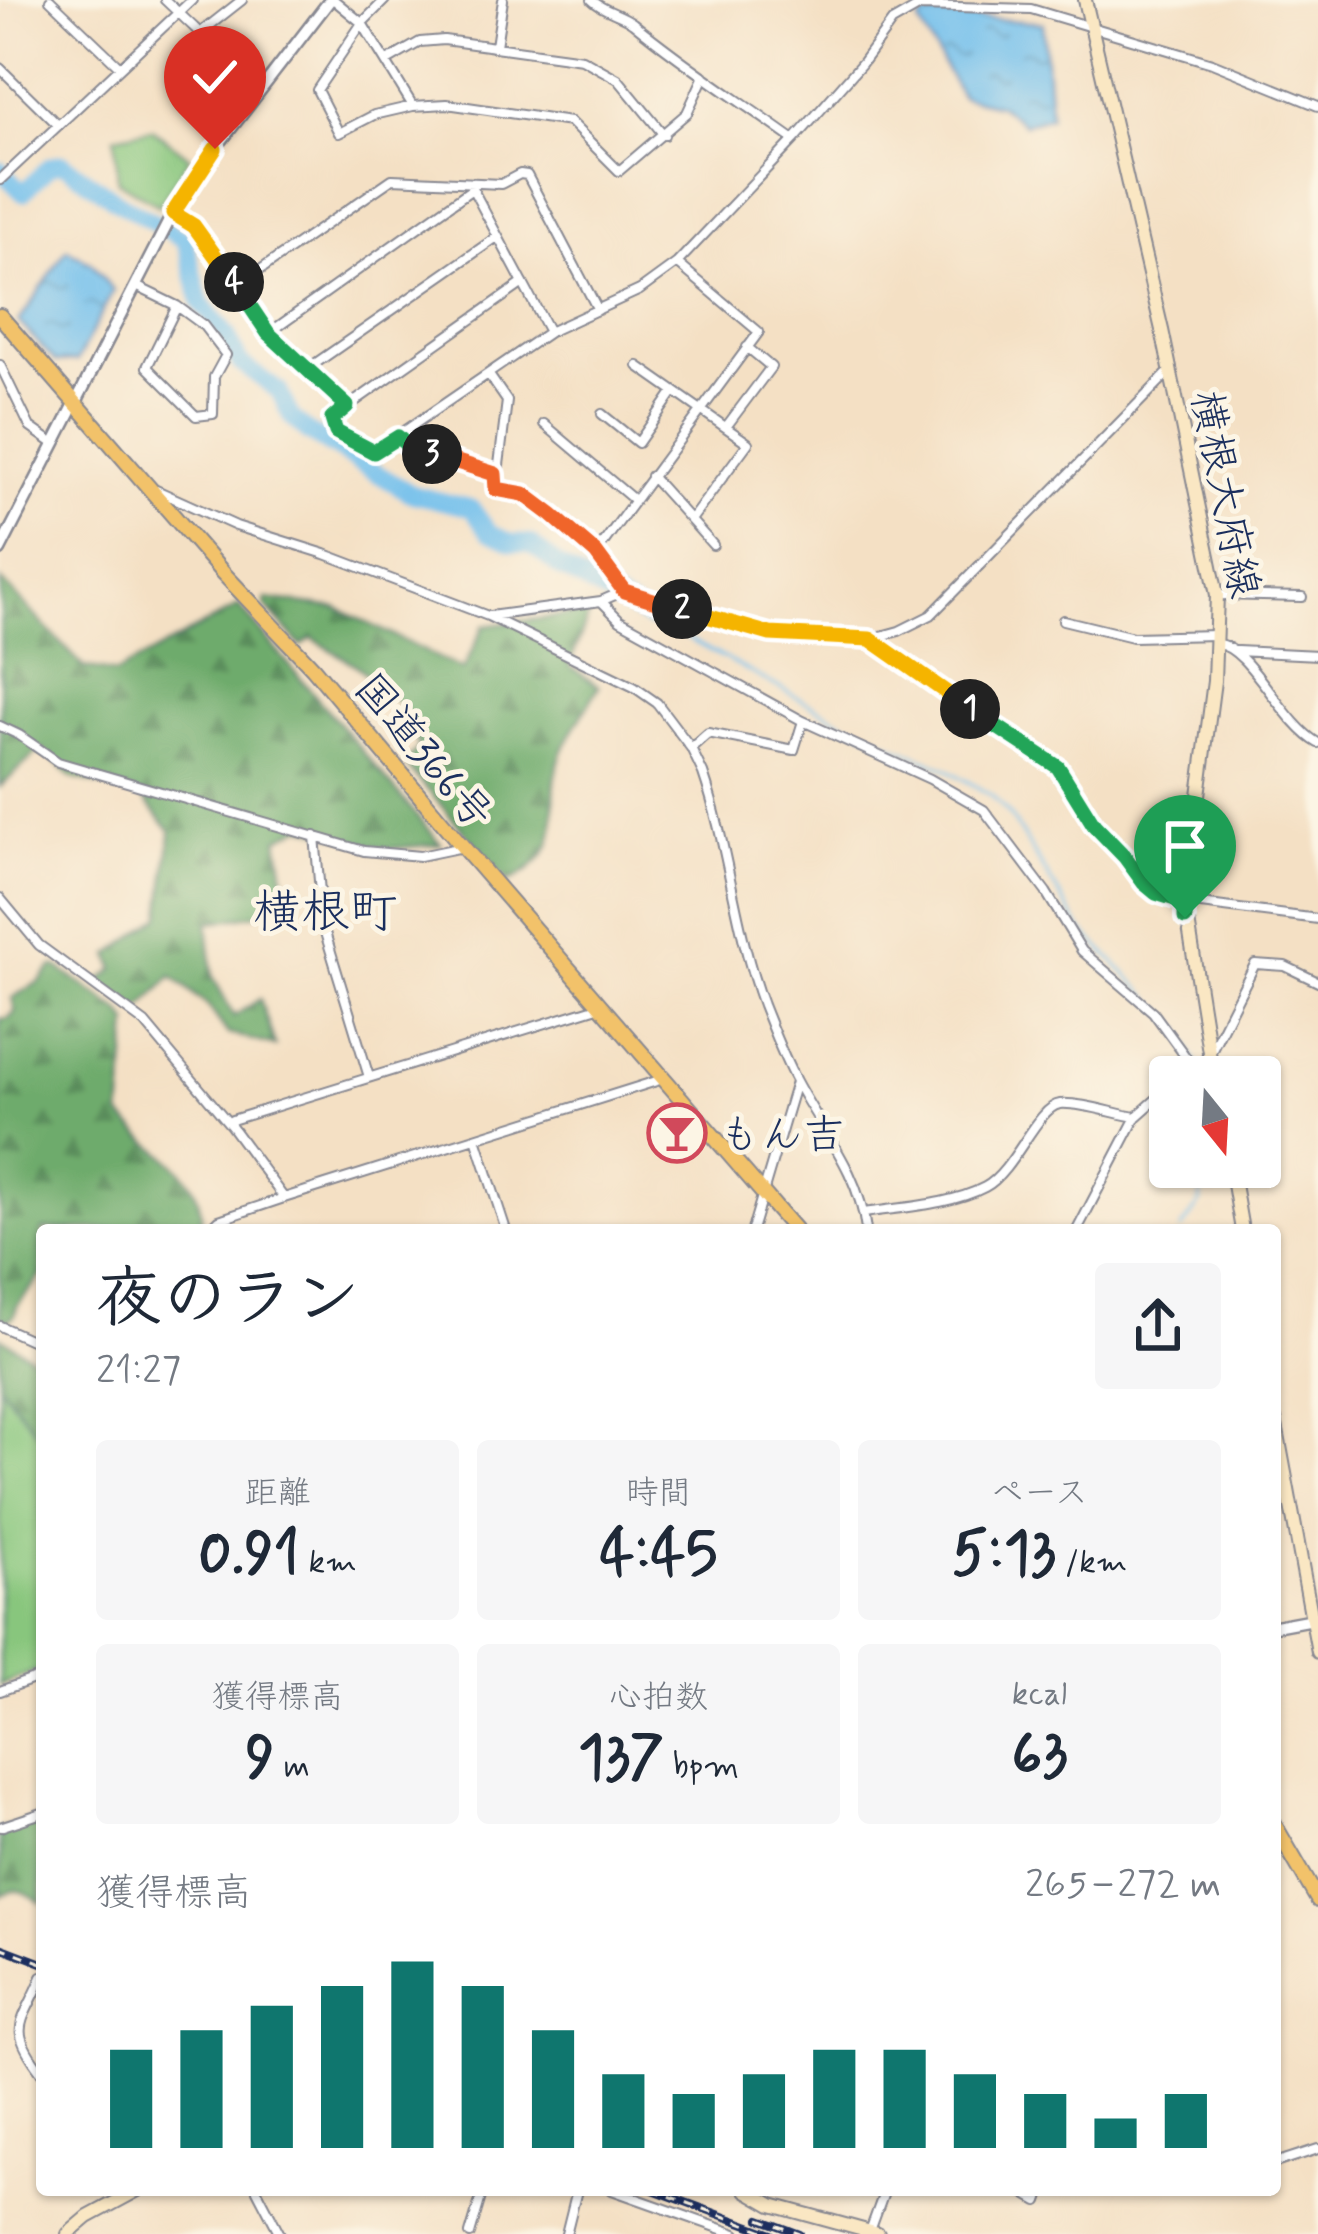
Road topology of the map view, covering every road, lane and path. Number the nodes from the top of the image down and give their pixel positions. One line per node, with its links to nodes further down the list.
1 (50, 0): 15 (street)
2 (165, 0): 10 (street)
3 (192, 0): 10 (street)
4 (242, 0): 10 (street)
5 (332, 0): 11 (street); 25 (street)
6 (385, 0): 11 (street)
7 (503, 0): 13 (street)
8 (592, 0): 17 (street)
9 (1085, 0): 12 (main road, 横根大府線)
10 (177, 13): 15 (street)
11 (362, 23): 14 (street); 18 (street)
12 (1092, 30): 19 (street); 22 (street); 40 (main road, 横根大府線)
13 (496, 46): 14 (street); 21 (street)
14 (387, 61): 18 (street)
15 (120, 67): 20 (street)
16 (0, 68): 20 (street)
17 (704, 76): 21 (street); 22 (street)
18 (413, 106): 21 (street)
19 (1318, 106)
20 (58, 124): 23 (street)
21 (664, 135)
22 (794, 140): 27 (street)
23 (0, 179)
24 (470, 185): 26 (street); 30 (street); 32 (street); 35 (street)
25 (172, 216): 29 (street); 30 (street)
26 (497, 237): 28 (street); 39 (street)
27 (677, 263): 32 (street); 36 (street)
28 (524, 284): 34 (street); 44 (street)
29 (136, 286): 31 (street); 43 (street)
30 (237, 286): 35 (street)
31 (176, 307): 31 (street)
32 (598, 310): 34 (street)
33 (0, 316): 43 (highway, 国道366号)
34 (549, 332): 41 (street)
35 (268, 333): 39 (street)
36 (747, 347): 45 (street); 48 (street)
37 (0, 365): 50 (street)
38 (638, 366): 42 (street)
39 (306, 370): 44 (street)
40 (1170, 370): 60 (main road, 横根大府線); 65 (street)
41 (489, 375): 49 (street); 51 (street)
42 (674, 391): 45 (street); 46 (street)
43 (76, 406): 50 (street); 53 (highway, 国道366号)
44 (347, 406): 49 (street)
45 (700, 408): 48 (street); 52 (street)
46 (602, 414)
47 (544, 424): 54 (street)
48 (726, 428): 55 (street)
49 (398, 437): 51 (street)
50 (55, 444): 57 (street)
51 (495, 474): 58 (street)
52 (651, 476): 54 (street); 55 (street)
53 (151, 488): 63 (street); 74 (highway, 国道366号)
54 (634, 500): 58 (street)
55 (691, 520): 56 (street)
56 (713, 544)
57 (0, 550)
58 (596, 553): 59 (street)
59 (623, 591): 62 (street); 65 (street)
60 (1217, 595): 61 (street); 66 (main road, 横根大府線)
61 (1302, 597)
62 (604, 600): 63 (street); 69 (street)
63 (488, 616): 72 (street)
64 (1063, 620): 66 (street)
65 (870, 639): 76 (street)
66 (1218, 639): 67 (street); 76 (main road, 横根大府線)
67 (1237, 651): 68 (street); 71 (street)
68 (1318, 655)
69 (803, 721): 72 (street); 81 (street)
70 (0, 726): 73 (street)
71 (1318, 742)
72 (692, 748): 84 (street)
73 (315, 836): 74 (street); 82 (street)
74 (463, 847): 79 (highway, 国道366号)
75 (0, 898): 87 (street)
76 (1185, 902): 77 (street); 80 (main road, 横根大府線)
77 (1318, 919)
78 (1318, 982): 80 (street)
79 (602, 1006): 82 (street); 83 (highway, 国道366号)
80 (1209, 1055)
81 (1185, 1056)
82 (369, 1078): 87 (street)
83 (665, 1079): 88 (street); 90 (highway, 国道366号)
84 (796, 1082): 90 (street); 92 (street)
85 (1149, 1106): 86 (street)
86 (1136, 1117): 92 (street); 98 (street)
87 (231, 1126): 91 (street)
88 (476, 1138): 91 (street); 94 (street)
89 (1235, 1188): 99 (main road)
90 (762, 1191): 95 (street); 96 (highway, 国道366号)
91 (284, 1198): 93 (street)
92 (864, 1213): 97 (street)
93 (215, 1224)
94 (504, 1224)
95 (754, 1224)
96 (790, 1224)
97 (865, 1224)
98 (1080, 1224)
99 (1242, 1224)
100 (0, 1326): 101 (street)
101 (36, 1343)
102 (1281, 1449): 103 (main road)
103 (1315, 1619): 104 (street); 105 (main road)
104 (1281, 1625)
105 (1318, 1652)
106 (36, 1678): 107 (street)
107 (0, 1691)
108 (36, 1815): 109 (street)
109 (0, 1827)
110 (1281, 1836): 111 (highway)
111 (1318, 1900)
112 (36, 1992): 113 (street)
113 (36, 2065)
114 (1318, 2149): 115 (street)
115 (1281, 2161)
116 (122, 2196): 124 (main road)
117 (260, 2196): 125 (street)
118 (481, 2196): 126 (street)
119 (576, 2196): 127 (street)
120 (629, 2196): 128 (street)
121 (756, 2196): 123 (main road)
122 (883, 2196): 123 (street)
123 (874, 2233)
124 (68, 2234)
125 (280, 2234)
126 (470, 2234)
127 (566, 2234)
128 (736, 2234)

